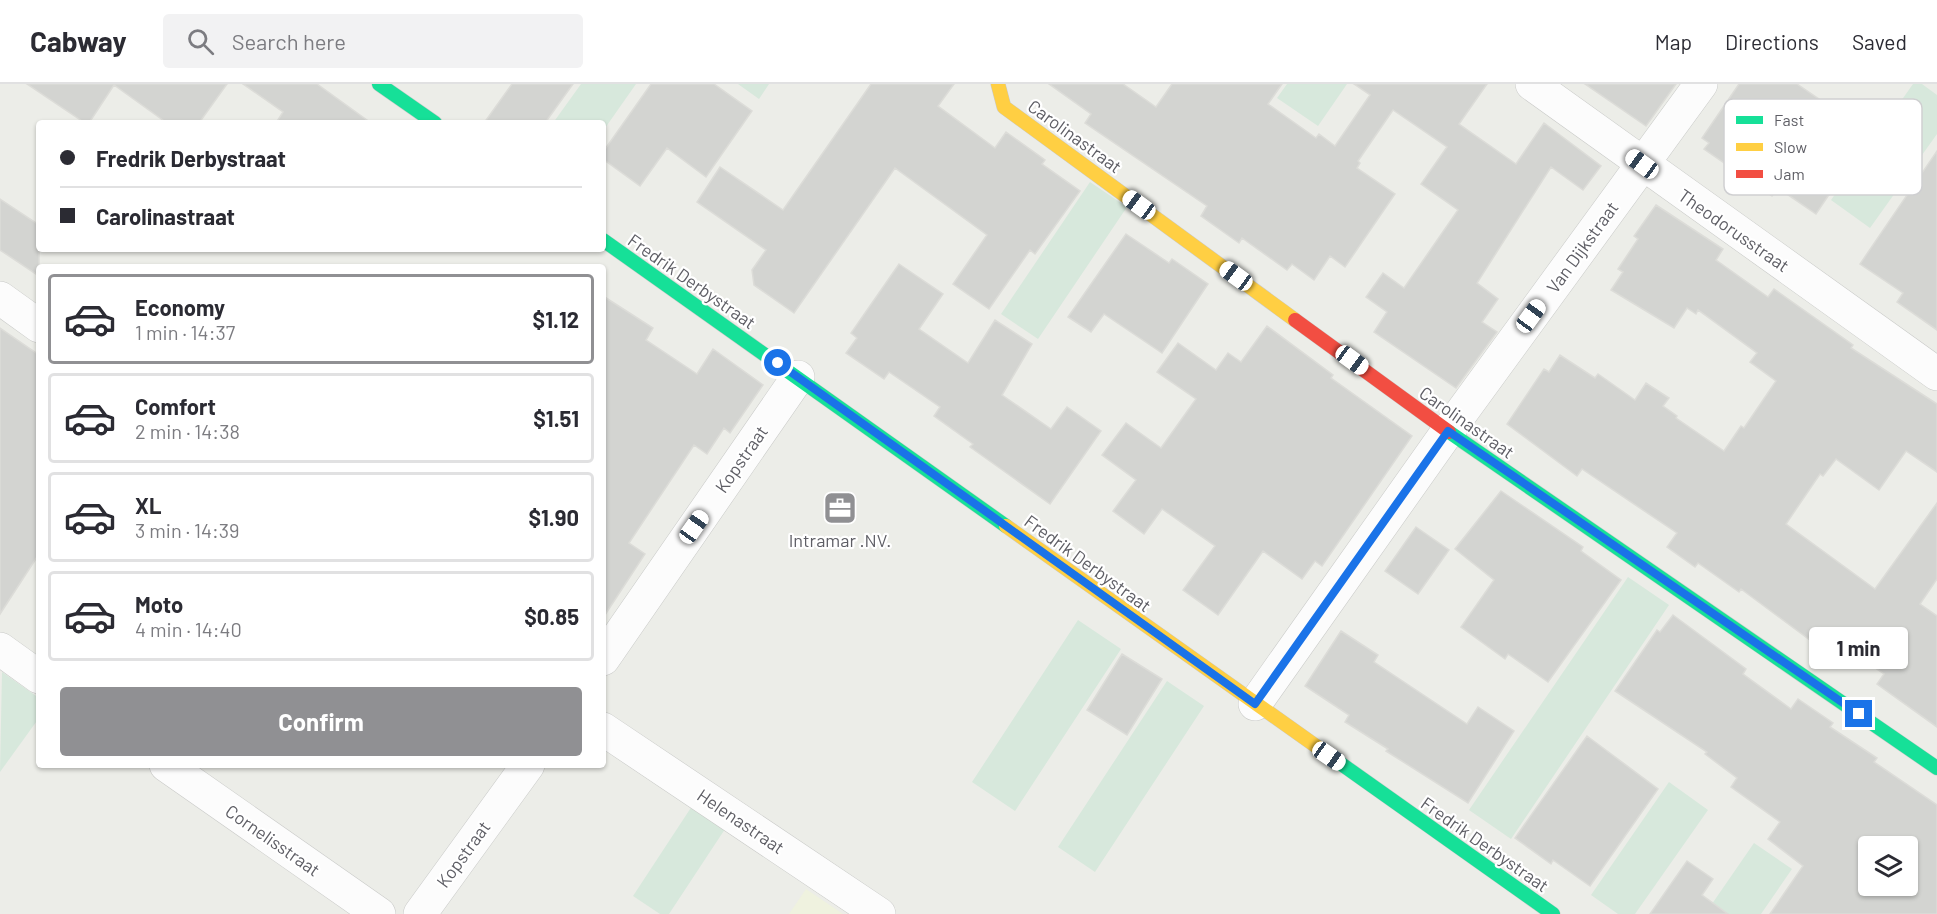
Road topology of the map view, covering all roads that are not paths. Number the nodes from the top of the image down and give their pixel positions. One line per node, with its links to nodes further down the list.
1 (379, 84): 5 (main road)
2 (998, 84): 12 (main road, Carolinastraat)
3 (1532, 84): 6 (street, Theodorusstraat)
4 (1701, 84): 6 (street, Van Dijkstraat)
5 (431, 120)
6 (1642, 164): 10 (street, Theodorusstraat); 12 (street, Van Dijkstraat)
7 (606, 242): 11 (main road, Fredrik Derbystraat)
8 (0, 298): 9 (street)
9 (36, 324)
10 (1937, 374)
11 (798, 377): 14 (street, Kopstraat); 16 (main road, Fredrik Derbystraat)
12 (1448, 431): 16 (street, Van Dijkstraat); 20 (main road, Carolinastraat)
13 (0, 649): 15 (street)
14 (606, 655)
15 (36, 674)
16 (1255, 704): 24 (main road, Fredrik Derbystraat)
17 (606, 731): 23 (street, Helenastraat)
18 (170, 768): 21 (street, Cornelisstraat)
19 (526, 768): 22 (street, Kopstraat)
20 (1937, 768)
21 (380, 914)
22 (420, 914)
23 (879, 914)
24 (1553, 914)

